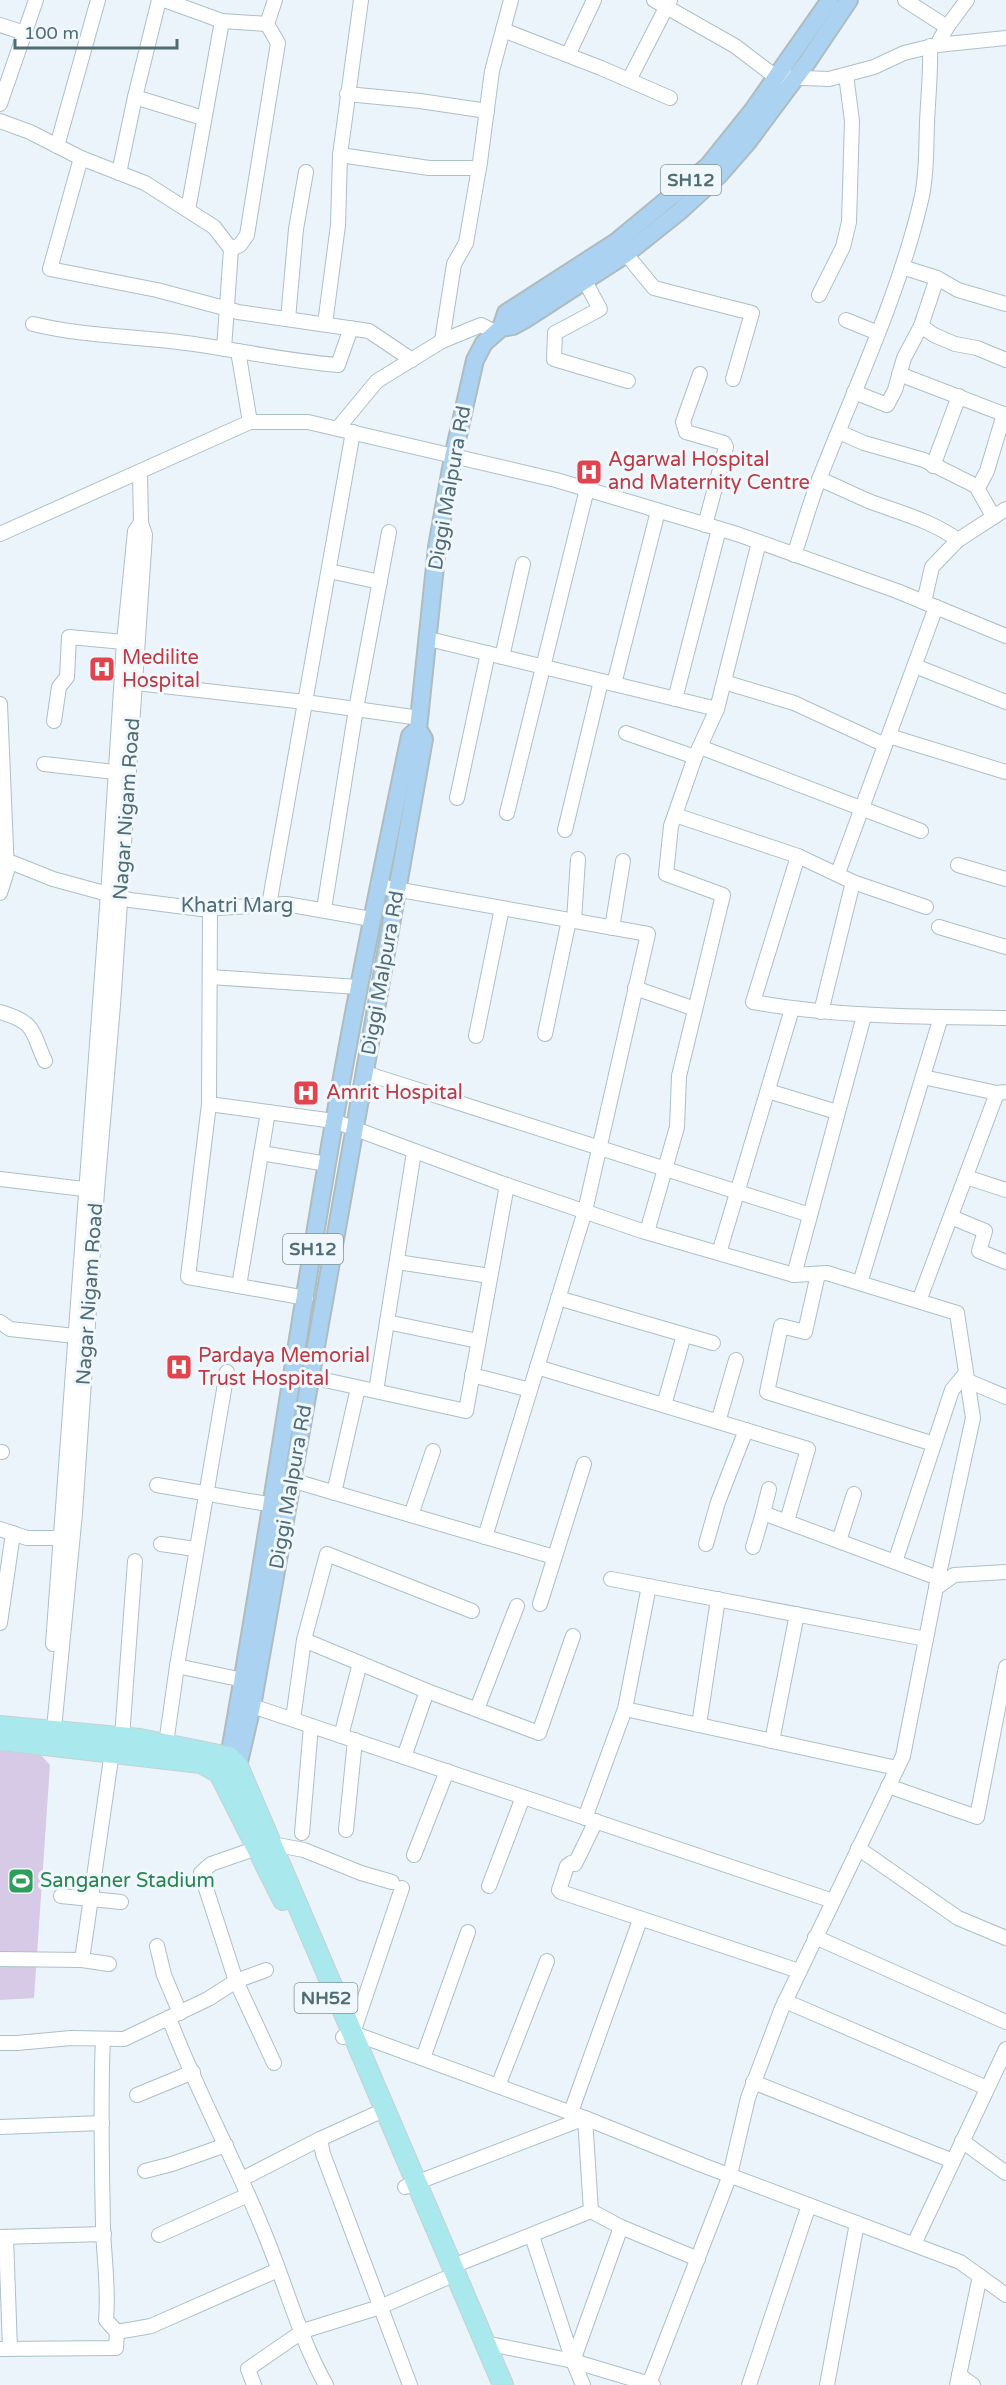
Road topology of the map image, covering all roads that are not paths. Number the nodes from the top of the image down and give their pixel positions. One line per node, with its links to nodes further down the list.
1 (36, 0): 19 (street)
2 (98, 0): 34 (street)
3 (162, 0): 14 (street); 28 (street)
4 (275, 0): 15 (street)
5 (361, 0): 27 (street)
6 (511, 0): 18 (street)
7 (594, 0): 22 (street)
8 (654, 0): 13 (street)
9 (830, 0): 24 (main road, Diggi Malpura Rd / SH12)
10 (849, 0): 25 (main road)
11 (904, 0): 17 (street)
12 (967, 0): 17 (street)
13 (668, 4): 24 (street); 26 (street)
14 (222, 21): 15 (street); 32 (street)
15 (267, 24): 41 (street)
16 (0, 25): 19 (street)
17 (947, 27): 21 (street)
18 (503, 30): 22 (street); 31 (street)
19 (25, 33): 30 (street)
20 (1006, 38): 21 (street)
21 (933, 45): 23 (street); 43 (street)
22 (568, 55): 26 (street)
23 (846, 75): 25 (street); 46 (street)
24 (776, 77): 25 (street); 53 (main road, Diggi Malpura Rd / SH12)
25 (794, 78): 42 (main road)
26 (629, 80): 29 (street)
27 (347, 94): 31 (street); 35 (street)
28 (135, 97): 32 (street); 39 (street)
29 (670, 98)
30 (0, 104)
31 (487, 111): 37 (street)
32 (203, 118): 40 (street)
33 (0, 121): 34 (street)
34 (57, 146): 36 (street)
35 (340, 155): 37 (street); 52 (street)
36 (81, 158): 39 (street); 48 (street)
37 (479, 168): 57 (street)
38 (306, 172): 49 (street)
39 (119, 173): 40 (street)
40 (188, 210): 41 (street)
41 (231, 249): 48 (street)
42 (626, 254): 45 (main road); 63 (street)
43 (902, 267): 44 (street); 56 (street)
44 (937, 278): 47 (street); 54 (street)
45 (585, 281): 53 (main road); 64 (street)
46 (819, 295)
47 (1006, 304)
48 (228, 309): 49 (street); 58 (street)
49 (288, 319): 52 (street)
50 (846, 320): 56 (street)
51 (33, 324): 58 (street)
52 (325, 324): 55 (street)
53 (500, 324): 57 (street); 72 (main road, Diggi Malpura Rd / SH12)
54 (921, 326): 60 (street); 62 (street)
55 (351, 328): 58 (street); 59 (street)
56 (878, 333): 65 (street)
57 (442, 341): 59 (street)
58 (231, 350): 68 (street)
59 (412, 360): 69 (street)
60 (1006, 360)
61 (700, 374): 82 (street)
62 (899, 374): 65 (street); 66 (street)
63 (733, 379)
64 (628, 381)
65 (854, 392): 71 (street)
66 (959, 396): 67 (street); 73 (street)
67 (1005, 415): 76 (street)
68 (250, 422): 69 (street); 74 (street)
69 (338, 428): 70 (street)
70 (353, 432): 72 (street); 90 (street)
71 (839, 432): 73 (street); 75 (street)
72 (453, 457): 77 (street); 94 (main road, Diggi Malpura Rd / SH12)
73 (933, 466): 76 (street)
74 (140, 473): 81 (street); 85 (street)
75 (819, 479): 86 (street); 88 (street)
76 (978, 488): 80 (street)
77 (587, 489): 79 (street); 98 (street)
78 (1006, 509): 80 (street)
79 (658, 511): 82 (street); 101 (street)
80 (993, 516): 86 (street)
81 (141, 523): 95 (street, Nagar Nigam Road); 100 (street, Nagar Nigam Road)
82 (705, 525): 83 (street)
83 (719, 529): 87 (street); 102 (street)
84 (389, 532): 91 (street)
85 (0, 534)
86 (958, 540): 92 (street)
87 (759, 542): 88 (street); 99 (street)
88 (794, 555): 92 (street)
89 (523, 564): 96 (street)
90 (328, 571): 91 (street); 103 (street)
91 (380, 582): 106 (street)
92 (930, 605): 93 (street); 97 (street)
93 (1006, 636)
94 (429, 639): 96 (street); 109 (main road, Diggi Malpura Rd / SH12)
95 (123, 642): 108 (street); 114 (street, Nagar Nigam Road)
96 (495, 655): 98 (street); 116 (street)
97 (915, 666): 104 (street); 111 (street)
98 (543, 667): 101 (street); 119 (street)
99 (724, 682): 107 (street); 111 (street)
100 (136, 683): 103 (street); 134 (street, Nagar Nigam Road)
101 (608, 683): 102 (street); 121 (street)
102 (675, 699): 107 (street)
103 (305, 702): 106 (street); 135 (street)
104 (1006, 702)
105 (0, 705): 117 (street)
106 (356, 709): 109 (street); 139 (street)
107 (717, 709): 112 (street)
108 (54, 721)
109 (419, 724): 131 (main road, Diggi Malpura Rd / SH12); 132 (main road, Diggi Malpura Rd)
110 (626, 733): 112 (street)
111 (887, 741): 115 (street); 118 (street)
112 (697, 752): 118 (street); 120 (street)
113 (45, 764): 114 (street)
114 (115, 772): 134 (street, Nagar Nigam Road)
115 (1006, 772)
116 (457, 798)
117 (2, 803): 126 (street)
118 (862, 809): 122 (street); 128 (street)
119 (507, 813)
120 (675, 815): 123 (street); 148 (street)
121 (565, 830)
122 (921, 831)
123 (798, 856): 128 (street); 149 (street)
124 (578, 859): 141 (street)
125 (623, 861): 143 (street)
126 (3, 863): 133 (street); 134 (street, Khatri Marg)
127 (958, 865): 129 (street)
128 (838, 873): 130 (street)
129 (1006, 879)
130 (853, 882): 136 (street); 151 (street)
131 (378, 886): 132 (street); 140 (main road, Diggi Malpura Rd / SH12)
132 (398, 890): 137 (street); 158 (main road, Diggi Malpura Rd)
133 (0, 893)
134 (114, 895): 138 (street, Khatri Marg); 175 (street, Nagar Nigam Road)
135 (269, 905): 138 (street, Khatri Marg); 139 (street, Khatri Marg)
136 (926, 907)
137 (502, 908): 141 (street); 156 (street)
138 (210, 909): 145 (street)
139 (324, 909): 140 (street, Khatri Marg)
140 (372, 919): 146 (main road, Diggi Malpura Rd / SH12)
141 (572, 920): 143 (street); 155 (street)
142 (939, 927): 144 (street)
143 (612, 928): 147 (street)
144 (1006, 947)
145 (210, 977): 146 (street); 162 (street)
146 (358, 987): 165 (main road, Diggi Malpura Rd / SH12)
147 (636, 988): 148 (street); 167 (street)
148 (695, 1009): 171 (street)
149 (792, 1009): 151 (street); 160 (street)
150 (0, 1011): 157 (street)
151 (821, 1012): 152 (street)
152 (864, 1016): 153 (street); 164 (street)
153 (941, 1017): 154 (street); 159 (street)
154 (1006, 1018)
155 (545, 1034)
156 (476, 1036)
157 (45, 1061)
158 (365, 1073): 166 (main road, Diggi Malpura Rd); 167 (street)
159 (923, 1077): 161 (street); 188 (street)
160 (768, 1091): 164 (street); 177 (street)
161 (1002, 1092): 172 (street)
162 (209, 1104): 163 (street); 189 (street)
163 (268, 1112): 165 (street); 169 (street)
164 (837, 1112): 179 (street)
165 (334, 1121): 166 (street); 170 (main road, Diggi Malpura Rd / SH12)
166 (356, 1129): 168 (street); 203 (main road, Diggi Malpura Rd)
167 (600, 1148): 171 (street); 178 (street)
168 (414, 1152): 174 (street); 183 (street)
169 (261, 1153): 170 (street); 189 (street)
170 (327, 1164): 191 (main road, Diggi Malpura Rd / SH12)
171 (666, 1169): 177 (street); 181 (street)
172 (966, 1177): 176 (street); 180 (street)
173 (0, 1179): 175 (street)
174 (507, 1185): 178 (street); 187 (street)
175 (91, 1189): 196 (street, Nagar Nigam Road); 262 (street, Nagar Nigam Road)
176 (1006, 1190)
177 (738, 1192): 179 (street); 182 (street)
178 (585, 1211): 181 (street); 190 (street)
179 (810, 1215): 186 (street)
180 (951, 1217): 184 (street); 192 (street)
181 (647, 1232): 182 (street)
182 (720, 1253): 186 (street)
183 (397, 1262): 187 (street); 194 (street)
184 (1006, 1262)
185 (818, 1274): 186 (street); 188 (street); 212 (street)
186 (794, 1275)
187 (490, 1276): 197 (street)
188 (860, 1283): 192 (street)
189 (239, 1286): 191 (street)
190 (558, 1298): 195 (street); 200 (street)
191 (306, 1299): 221 (main road, Diggi Malpura Rd / SH12)
192 (919, 1301): 204 (street)
193 (0, 1322): 196 (street)
194 (387, 1322): 197 (street); 207 (street)
195 (684, 1335): 198 (street); 209 (street)
196 (75, 1336): 227 (street, Nagar Nigam Road)
197 (478, 1341): 202 (street)
198 (713, 1343)
199 (736, 1360): 210 (street)
200 (537, 1367): 206 (street); 209 (street)
201 (227, 1372): 218 (street)
202 (472, 1375): 206 (street); 207 (street)
203 (311, 1377): 205 (street); 215 (main road, Diggi Malpura Rd)
204 (967, 1377): 208 (street); 212 (street); 238 (street)
205 (358, 1388): 207 (street); 219 (street)
206 (530, 1389): 226 (street)
207 (376, 1392)
208 (1006, 1397)
209 (664, 1405): 210 (street)
210 (718, 1422): 211 (street)
211 (746, 1430): 224 (street); 230 (street)
212 (934, 1444): 235 (street)
213 (433, 1451): 223 (street)
214 (584, 1464): 233 (street)
215 (291, 1480): 219 (street); 254 (main road, Diggi Malpura Rd)
216 (157, 1485): 218 (street)
217 (769, 1489): 222 (street)
218 (206, 1493): 221 (street); 232 (street)
219 (334, 1493): 223 (street)
220 (854, 1494): 228 (street)
221 (273, 1505): 252 (main road, Diggi Malpura Rd / SH12)
222 (763, 1514): 224 (street); 231 (street)
223 (411, 1515): 226 (street)
224 (787, 1521): 228 (street)
225 (6, 1531): 227 (street); 245 (street)
226 (485, 1537): 233 (street)
227 (60, 1538): 262 (street, Nagar Nigam Road)
228 (839, 1541): 235 (street)
229 (161, 1544): 232 (street)
230 (706, 1544)
231 (753, 1547)
232 (195, 1550): 250 (street)
233 (554, 1557): 241 (street)
234 (135, 1562): 266 (street)
235 (895, 1562): 238 (street)
236 (1006, 1572): 238 (street)
237 (610, 1579): 239 (street)
238 (937, 1583): 247 (street)
239 (649, 1586): 240 (street); 256 (street)
240 (718, 1599): 244 (street); 258 (street)
241 (540, 1604)
242 (518, 1606): 255 (street)
243 (472, 1611): 248 (street)
244 (797, 1614): 247 (street); 265 (street)
245 (0, 1623)
246 (573, 1636): 255 (street)
247 (926, 1639): 269 (street)
248 (304, 1640): 249 (street); 257 (street)
249 (360, 1663): 253 (street); 261 (street)
250 (177, 1666): 252 (street); 267 (street)
251 (1006, 1667): 272 (street)
252 (243, 1680): 270 (main road, Diggi Malpura Rd / SH12)
253 (427, 1691): 255 (street); 268 (street)
254 (252, 1706): 257 (street); 270 (main road, Diggi Malpura Rd)
255 (477, 1709)
256 (625, 1709): 258 (street); 274 (street)
257 (293, 1719): 260 (street)
258 (699, 1725): 265 (street)
259 (0, 1726): 262 (highway)
260 (311, 1726): 261 (street); 276 (street)
261 (340, 1736): 264 (street)
262 (49, 1737): 263 (highway); 266 (highway)
263 (0, 1740)
264 (355, 1740): 268 (street); 275 (street)
265 (772, 1741): 269 (street)
266 (117, 1744): 267 (highway); 270 (highway); 282 (street)
267 (166, 1744): 270 (highway)
268 (404, 1756): 271 (street)
269 (897, 1768): 272 (street)
270 (228, 1769): 277 (highway, NH52)
271 (447, 1771): 273 (street); 279 (street)
272 (888, 1786): 278 (street)
273 (524, 1797): 274 (street); 280 (street)
274 (590, 1819): 283 (street); 285 (street)
275 (346, 1830)
276 (302, 1833)
277 (265, 1846): 296 (street); 300 (highway, NH52); 300 (street)
278 (858, 1848): 283 (street); 288 (street)
279 (414, 1855)
280 (489, 1886)
281 (61, 1896): 282 (street)
282 (91, 1898): 284 (street); 291 (street)
283 (833, 1901): 287 (street)
284 (121, 1902)
285 (640, 1920): 295 (street); 311 (street)
286 (468, 1932): 304 (street)
287 (815, 1937): 295 (street); 299 (street)
288 (1006, 1938)
289 (157, 1946): 298 (street)
290 (0, 1959): 291 (street)
291 (81, 1960): 293 (street)
292 (547, 1961): 308 (street)
293 (109, 1964)
294 (266, 1970): 296 (street)
295 (799, 1971): 297 (street)
296 (236, 1982): 298 (street); 305 (street)
297 (785, 2001): 307 (street); 309 (street)
298 (175, 2015): 301 (street); 306 (street)
299 (1006, 2022)
300 (348, 2035): 304 (street); 312 (highway, NH52); 324 (highway, NH52)
301 (103, 2039): 302 (street); 314 (street)
302 (0, 2043)
303 (1006, 2049): 309 (street)
304 (423, 2058): 308 (street)
305 (274, 2064)
306 (193, 2072): 310 (street); 318 (street)
307 (753, 2082): 319 (street); 322 (street)
308 (498, 2086): 311 (street)
309 (987, 2088): 317 (street)
310 (137, 2095)
311 (570, 2112): 313 (street)
312 (375, 2114): 316 (street); 324 (highway, NH52)
313 (585, 2118): 322 (street); 324 (street); 327 (street)
314 (102, 2123): 315 (street); 330 (street)
315 (0, 2127)
316 (320, 2139): 323 (street); 340 (street)
317 (962, 2141): 319 (street); 321 (street)
318 (226, 2145): 320 (street); 323 (street)
319 (953, 2161): 334 (street)
320 (145, 2171)
321 (1006, 2173)
322 (730, 2175): 326 (street); 335 (street)
323 (242, 2180): 325 (street)
324 (411, 2185): 337 (highway, NH52)
325 (248, 2196): 331 (street); 336 (street)
326 (809, 2205): 328 (street); 354 (street)
327 (591, 2211): 329 (street); 332 (street)
328 (857, 2223): 334 (street); 355 (street)
329 (621, 2227): 335 (street); 345 (street)
330 (104, 2234): 333 (street); 342 (street)
331 (159, 2235)
332 (532, 2236): 337 (street); 345 (street)
333 (3, 2237): 344 (street)
334 (914, 2244): 338 (street)
335 (698, 2259): 347 (street)
336 (278, 2270): 341 (street); 342 (street)
337 (448, 2273): 340 (street); 343 (highway, NH52); 351 (highway, NH52)
338 (980, 2276): 339 (street); 346 (street)
339 (1006, 2295)
340 (380, 2307): 341 (street); 350 (street)
341 (303, 2331): 348 (street); 349 (street)
342 (117, 2332): 344 (street)
343 (485, 2343): 345 (street); 352 (highway, NH52)
344 (5, 2349)
345 (573, 2361): 347 (street); 353 (street)
346 (958, 2380): 356 (street)
347 (651, 2384)
348 (254, 2385)
349 (326, 2385)
350 (410, 2385)
351 (490, 2385)
352 (503, 2385)
353 (583, 2385)
354 (749, 2385)
355 (827, 2385)
356 (973, 2385)

